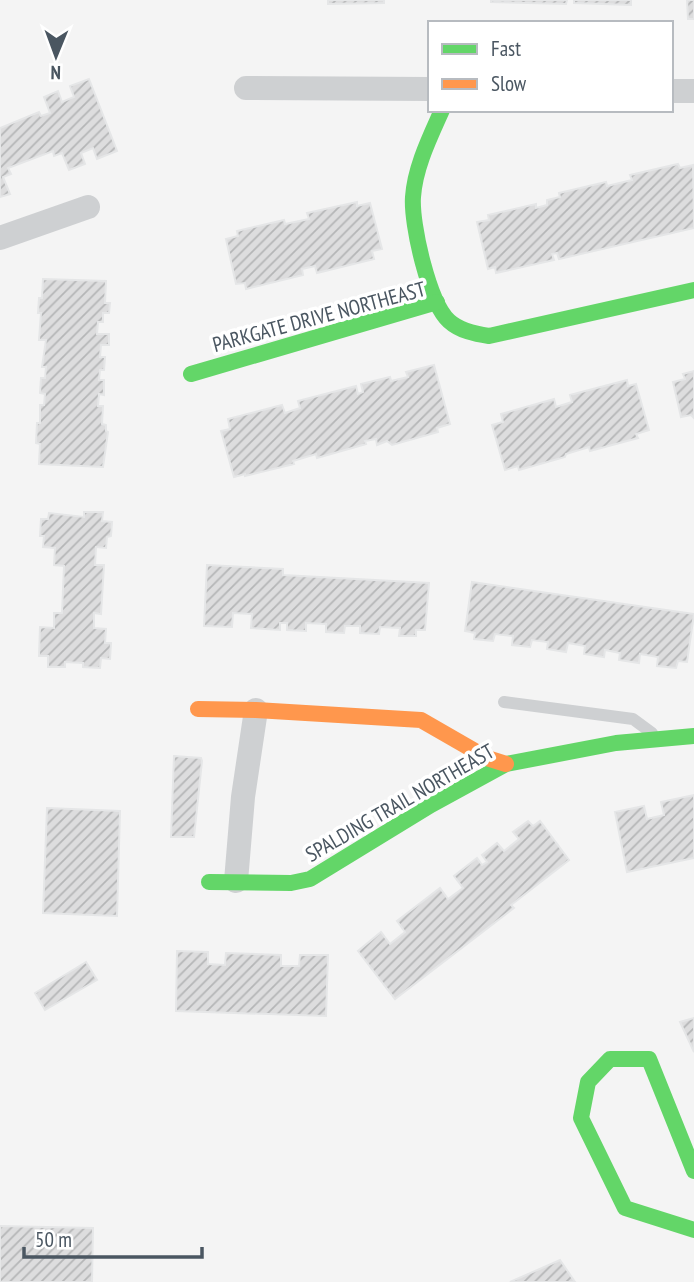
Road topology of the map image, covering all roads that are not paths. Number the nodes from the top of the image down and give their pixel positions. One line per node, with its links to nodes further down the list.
1 (246, 88): 2 (street)
2 (428, 89)
3 (673, 91): 4 (street)
4 (694, 91)
5 (441, 112): 9 (street)
6 (88, 207): 7 (street)
7 (0, 238)
8 (694, 290): 9 (street, PARKGATE DRIVE NORTHEAST)
9 (437, 302): 10 (street, PARKGATE DRIVE NORTHEAST)
10 (191, 374)
11 (504, 702): 15 (lane)
12 (198, 709): 13 (street)
13 (256, 710): 16 (street); 17 (street)
14 (694, 736): 15 (street, SPALDING TRAIL NORTHEAST)
15 (661, 739): 16 (street, SPALDING TRAIL NORTHEAST)
16 (506, 764): 17 (street, SPALDING TRAIL NORTHEAST)
17 (236, 881): 18 (street, SPALDING TRAIL NORTHEAST)
18 (209, 882)
19 (694, 1171): 20 (street)
20 (694, 1230)

